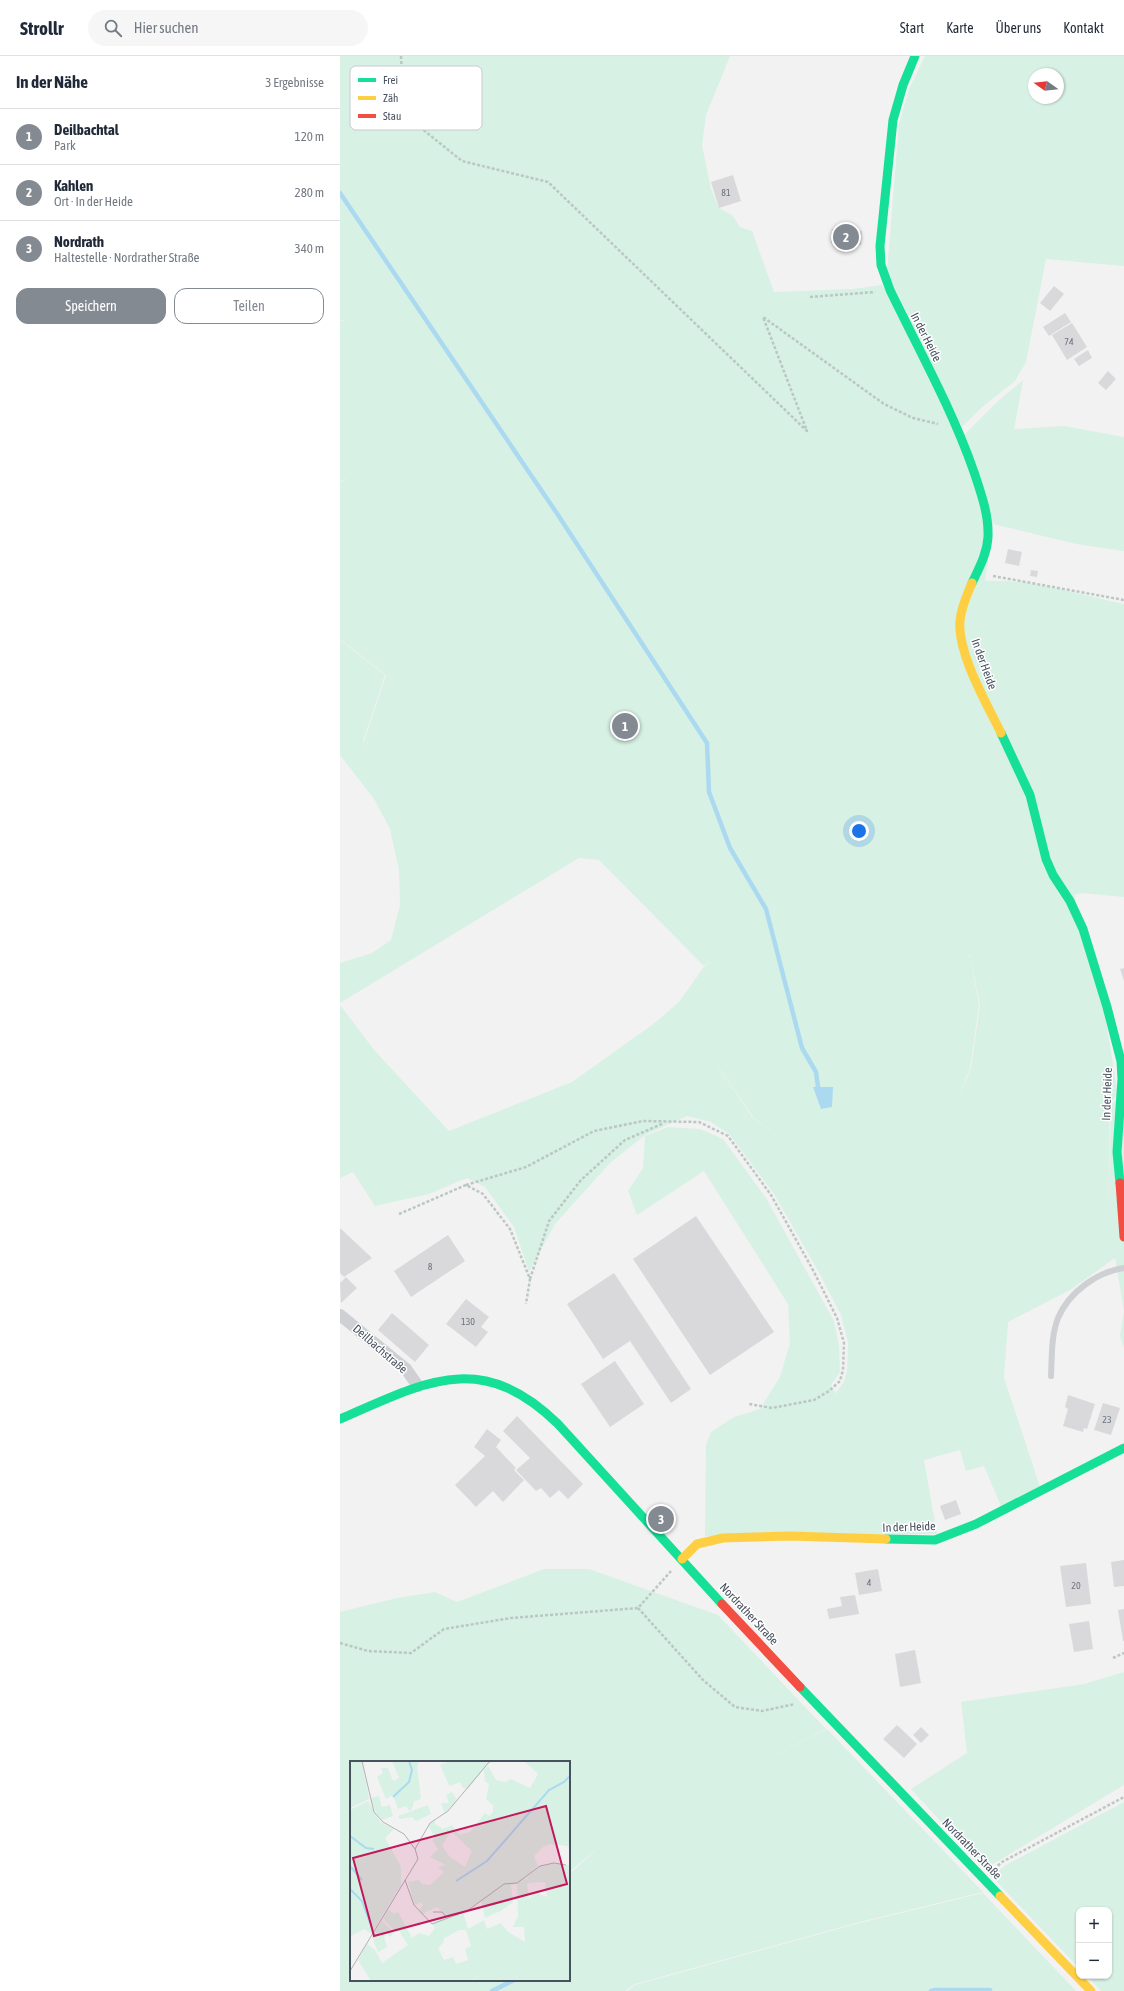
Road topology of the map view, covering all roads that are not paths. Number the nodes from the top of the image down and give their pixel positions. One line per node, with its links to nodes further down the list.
1 (915, 56): 2 (street, In der Heide)
2 (1124, 1236)
3 (1124, 1268): 5 (lane)
4 (340, 1314): 6 (street, Deilbachstraße)
5 (1051, 1376)
6 (418, 1386): 7 (street, Nordrather Straße); 9 (street, Nordrather Straße)
7 (340, 1419)
8 (1124, 1448): 9 (street, In der Heide)
9 (682, 1560): 10 (street, Nordrather Straße)
10 (1091, 1991)

